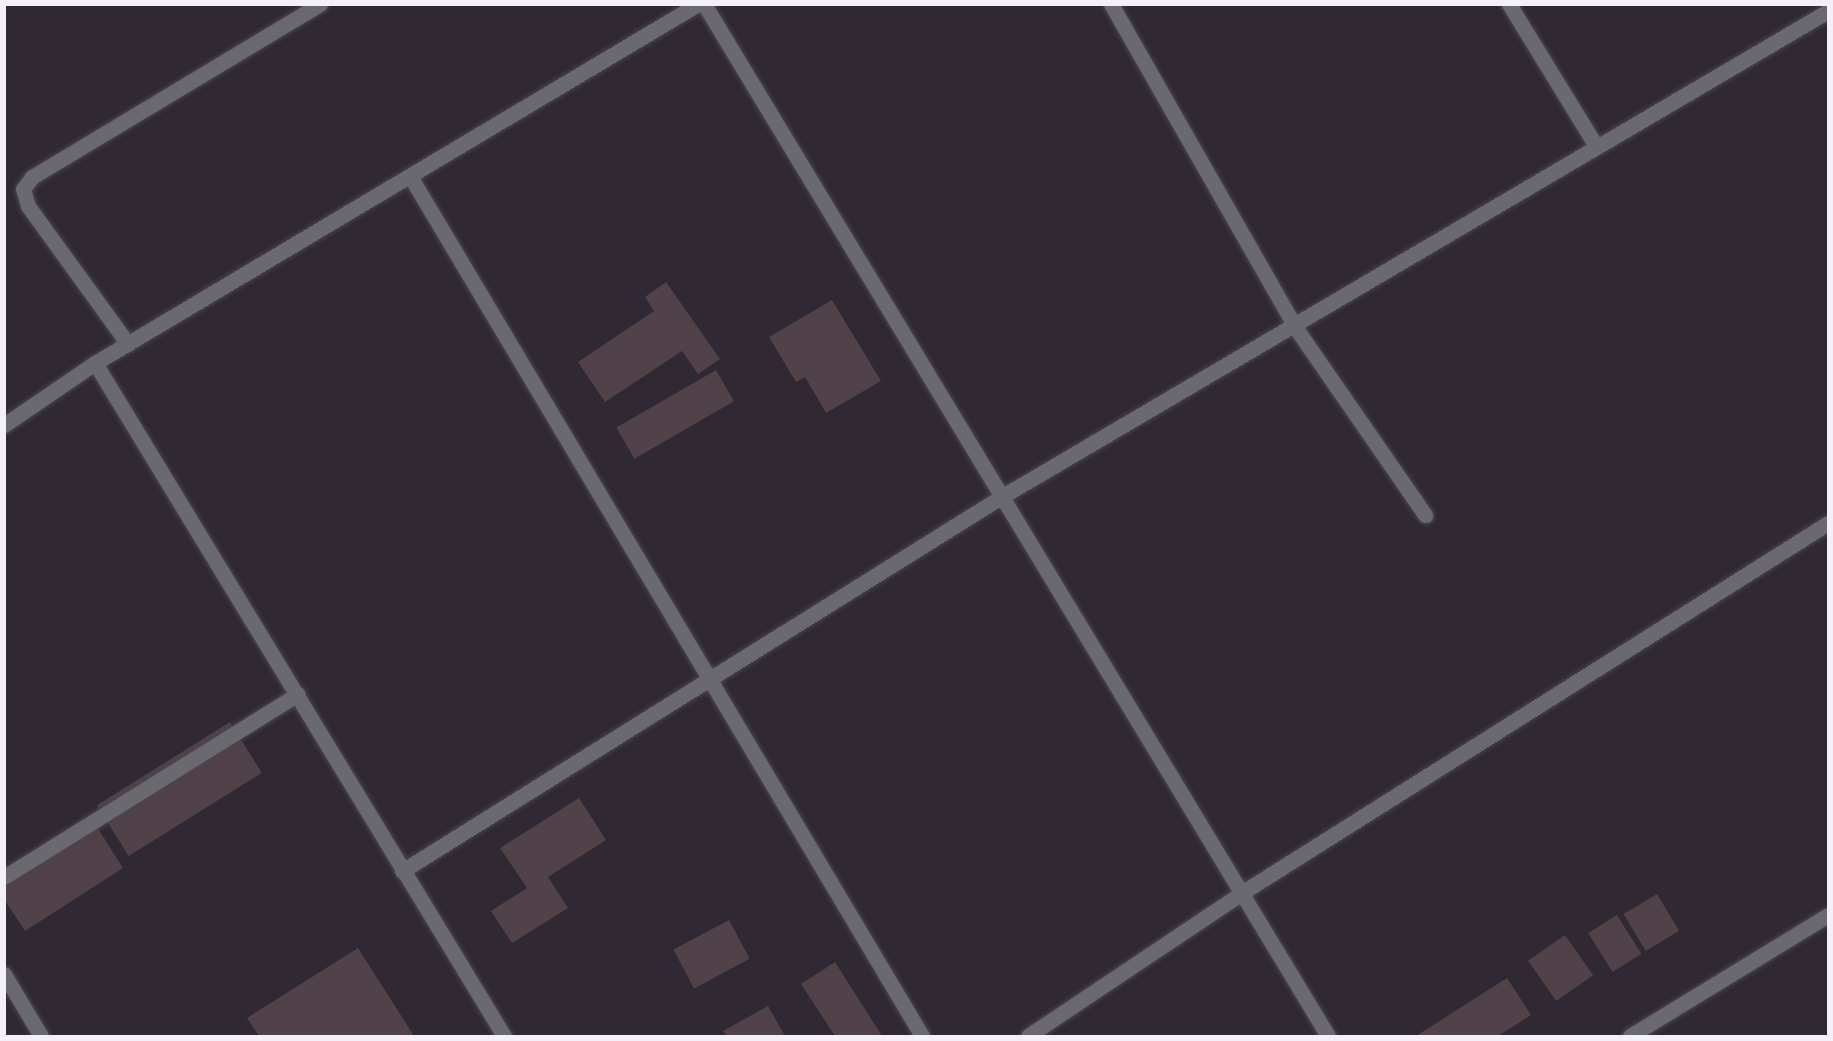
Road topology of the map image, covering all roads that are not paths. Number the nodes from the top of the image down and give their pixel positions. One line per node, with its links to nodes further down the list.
1 (320, 4): 10 (street)
2 (698, 4): 8 (street)
3 (704, 4): 13 (street)
4 (1111, 4): 9 (street)
5 (1509, 4): 7 (street)
6 (1828, 11): 7 (street)
7 (1596, 146): 9 (street)
8 (410, 176): 10 (street); 16 (street)
9 (1295, 327): 13 (street); 14 (street)
10 (128, 344): 11 (street)
11 (95, 363): 12 (street); 17 (street)
12 (4, 425)
13 (1001, 497): 16 (street); 20 (street)
14 (1425, 515)
15 (1828, 523): 20 (street)
16 (706, 680): 18 (street); 25 (street)
17 (298, 694): 18 (street); 19 (street)
18 (402, 871): 24 (street)
19 (4, 877)
20 (1243, 892): 26 (street); 27 (street)
21 (1828, 915): 28 (street)
22 (4, 974): 23 (street)
23 (41, 1036)
24 (504, 1036)
25 (922, 1036)
26 (1028, 1036)
27 (1328, 1036)
28 (1630, 1036)

